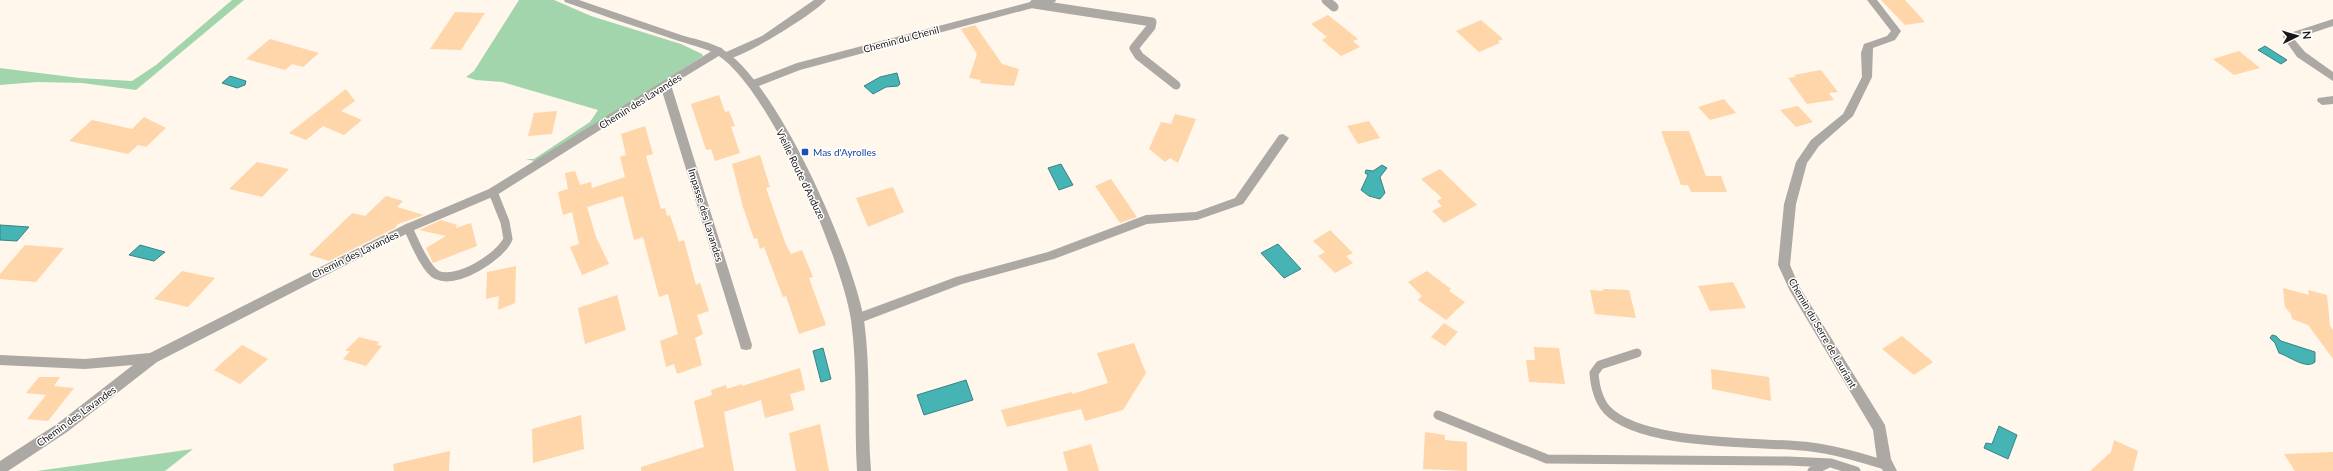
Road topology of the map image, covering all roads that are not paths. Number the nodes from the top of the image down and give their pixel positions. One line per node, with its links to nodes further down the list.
1 (569, 0): 9 (street, Vieille Route d'Anduze)
2 (821, 0): 9 (street, Chemin des Lavandes)
3 (1051, 0): 6 (street, Chemin du Chenil)
4 (1326, 0): 7 (lane)
5 (1872, 0): 25 (street, Chemin du Serre de Lauriant)
6 (1034, 4): 11 (street, Chemin du Chenil); 12 (lane)
7 (1334, 7)
8 (2333, 22): 10 (street)
9 (723, 54): 11 (street, Vieille Route d'Anduze); 13 (street, Chemin des Lavandes)
10 (2333, 77)
11 (754, 84): 17 (street, Vieille Route d'Anduze)
12 (1176, 84)
13 (666, 85): 15 (street, Chemin des Lavandes); 18 (street, Impasse des Lavandes)
14 (1283, 138): 17 (street)
15 (493, 192): 16 (street, Chemin des Lavandes); 16 (lane)
16 (408, 228): 20 (street, Chemin des Lavandes)
17 (857, 319): 26 (street, Vieille Route d'Anduze)
18 (746, 345)
19 (1637, 353): 25 (lane)
20 (152, 358): 21 (street); 24 (street, Chemin des Lavandes)
21 (0, 360)
22 (1438, 415): 23 (lane)
23 (1830, 463): 27 (lane); 28 (lane)
24 (0, 469)
25 (1889, 469)
26 (864, 471)
27 (1812, 471)
28 (1856, 471)

